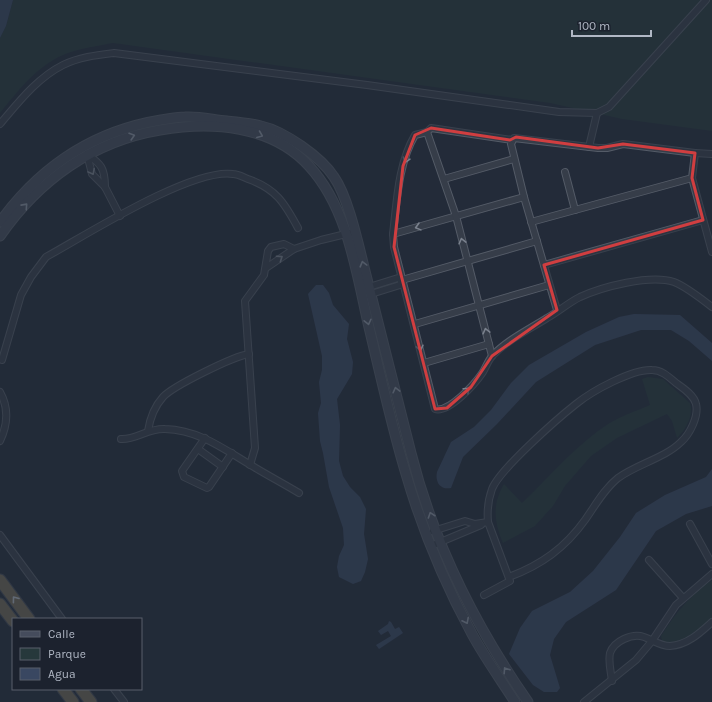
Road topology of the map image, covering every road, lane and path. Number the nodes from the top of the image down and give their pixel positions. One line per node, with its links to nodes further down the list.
1 (706, 0): 2 (street)
2 (596, 113): 3 (street); 6 (street)
3 (0, 124)
4 (427, 132): 5 (street); 13 (street); 24 (street, one-way to 24)
5 (512, 140): 6 (street); 10 (street)
6 (589, 147): 8 (street)
7 (85, 150): 14 (street, one-way to 14); 14 (street); 20 (street); 23 (street); 25 (street, one-way to 25); 26 (street, one-way to 7)
8 (695, 153): 9 (street); 12 (street)
9 (712, 154)
10 (514, 158): 13 (street); 15 (street)
11 (565, 172): 16 (street)
12 (692, 178): 16 (street); 19 (street)
13 (444, 179): 18 (street)
14 (105, 187): 17 (street)
15 (524, 198): 18 (street); 21 (street)
16 (575, 210): 21 (street)
17 (120, 216): 22 (street); 43 (street)
18 (456, 216): 24 (street, one-way to 24); 30 (street, one-way to 18)
19 (703, 220): 29 (street); 31 (street)
20 (0, 222)
21 (531, 222): 27 (street)
22 (298, 228)
23 (355, 231): 25 (street); 35 (street, one-way to 23)
24 (393, 234): 33 (street)
25 (346, 235): 28 (street); 58 (street, one-way to 58)
26 (0, 236)
27 (537, 242): 30 (street); 31 (street)
28 (294, 249): 32 (street, one-way to 28); 32 (street)
29 (712, 252)
30 (467, 262): 33 (street); 37 (street)
31 (544, 265): 34 (street)
32 (266, 268): 41 (street)
33 (402, 280): 35 (street); 39 (street)
34 (549, 285): 37 (street); 38 (street)
35 (370, 290): 57 (street, one-way to 35)
36 (711, 305): 38 (street)
37 (480, 306): 39 (street); 40 (street, one-way to 37)
38 (557, 310): 42 (street)
39 (415, 324): 44 (street, one-way to 44)
40 (489, 344): 42 (street); 44 (street)
41 (249, 354): 46 (street); 52 (street)
42 (492, 356): 44 (street, one-way to 42)
43 (2, 360)
44 (424, 362)
45 (0, 392): 49 (street)
46 (148, 431): 47 (street); 48 (street)
47 (205, 438): 50 (street); 51 (street)
48 (121, 439)
49 (0, 441)
50 (198, 448): 53 (street); 53 (street)
51 (232, 453): 52 (street); 53 (street)
52 (250, 465): 54 (street)
53 (223, 467)
54 (299, 493)
55 (488, 522): 57 (street); 60 (street); 65 (street); 65 (street)
56 (690, 524): 63 (street)
57 (436, 530): 58 (street); 60 (street)
58 (427, 534): 61 (street)
59 (0, 535): 71 (street)
60 (440, 541): 61 (street); 83 (street, one-way to 60)
61 (431, 546): 82 (street, one-way to 82)
62 (649, 560): 68 (street)
63 (712, 564)
64 (712, 574): 68 (street)
65 (509, 577): 67 (street)
66 (0, 580): 70 (highway, one-way to 66)
67 (484, 595)
68 (683, 598): 74 (street)
69 (0, 604): 72 (highway)
70 (28, 618)
71 (61, 618)
72 (12, 620)
73 (712, 622): 74 (street)
74 (652, 641): 75 (street); 75 (street)
75 (612, 681): 84 (street)
76 (64, 690): 79 (highway)
77 (83, 690): 80 (highway)
78 (115, 690): 81 (street)
79 (73, 702)
80 (91, 702)
81 (124, 702)
82 (516, 702)
83 (528, 702)
84 (584, 702)

